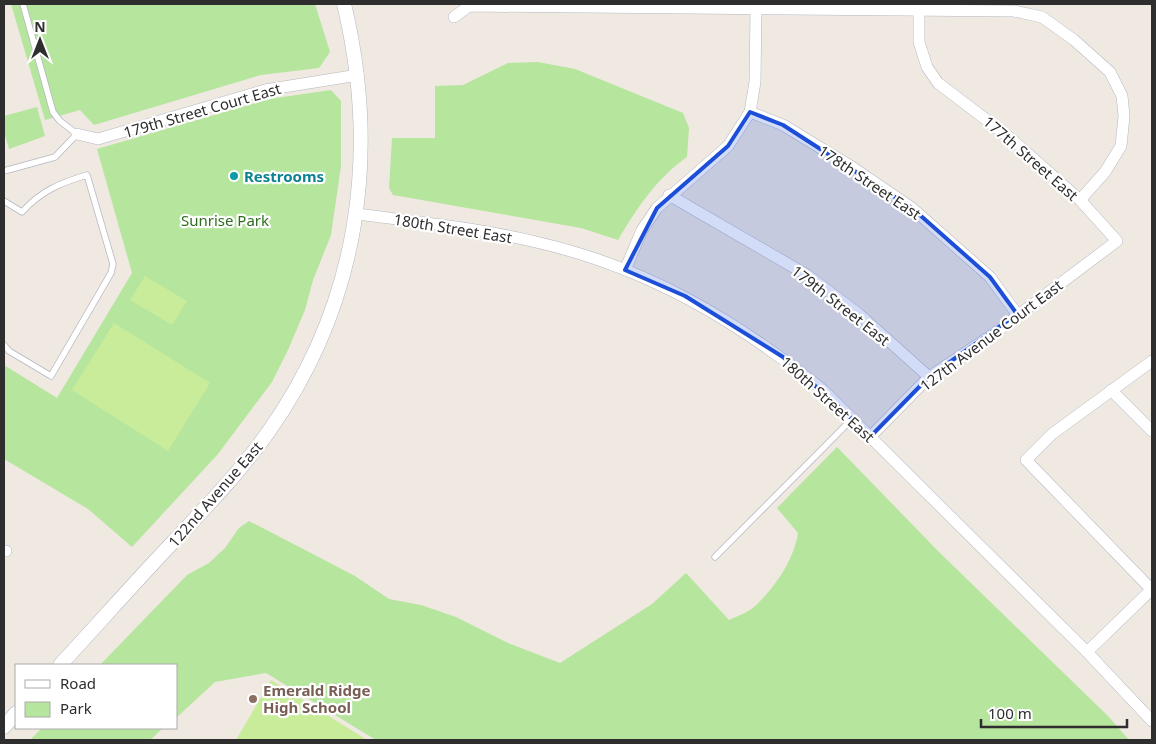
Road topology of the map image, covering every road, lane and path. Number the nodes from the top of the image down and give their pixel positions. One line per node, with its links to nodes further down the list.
1 (23, 4): 9 (lane)
2 (344, 4): 7 (street, 122nd Avenue East)
3 (700, 6): 4 (street); 6 (street)
4 (756, 8): 5 (street); 8 (street)
5 (919, 10): 12 (street, 177th Street East); 12 (street)
6 (454, 17)
7 (358, 75): 9 (street, 179th Street Court East); 14 (street, 122nd Avenue East)
8 (750, 112): 11 (street); 17 (street, 178th Street East)
9 (77, 134): 10 (lane)
10 (4, 171)
11 (669, 195): 16 (street); 20 (street, 179th Street East)
12 (1080, 200): 15 (street, 177th Street East)
13 (4, 201): 18 (lane)
14 (357, 214): 16 (street, 180th Street East); 28 (street, 122nd Avenue East)
15 (1117, 241): 17 (street, 127th Avenue Court East)
16 (625, 270): 22 (street, 180th Street East)
17 (1018, 314): 20 (street, 127th Avenue Court East)
18 (4, 345)
19 (1152, 361): 21 (street)
20 (929, 377): 24 (street, 127th Avenue Court East)
21 (1111, 390): 23 (street); 26 (street)
22 (853, 418): 24 (street, 180th Street East); 25 (lane)
23 (1152, 432)
24 (871, 436): 27 (street, 180th Street East)
25 (715, 557)
26 (1152, 589): 27 (street)
27 (1087, 652): 30 (street, 180th Street East)
28 (61, 664)
29 (15, 714): 31 (street)
30 (1152, 721)
31 (4, 727)

